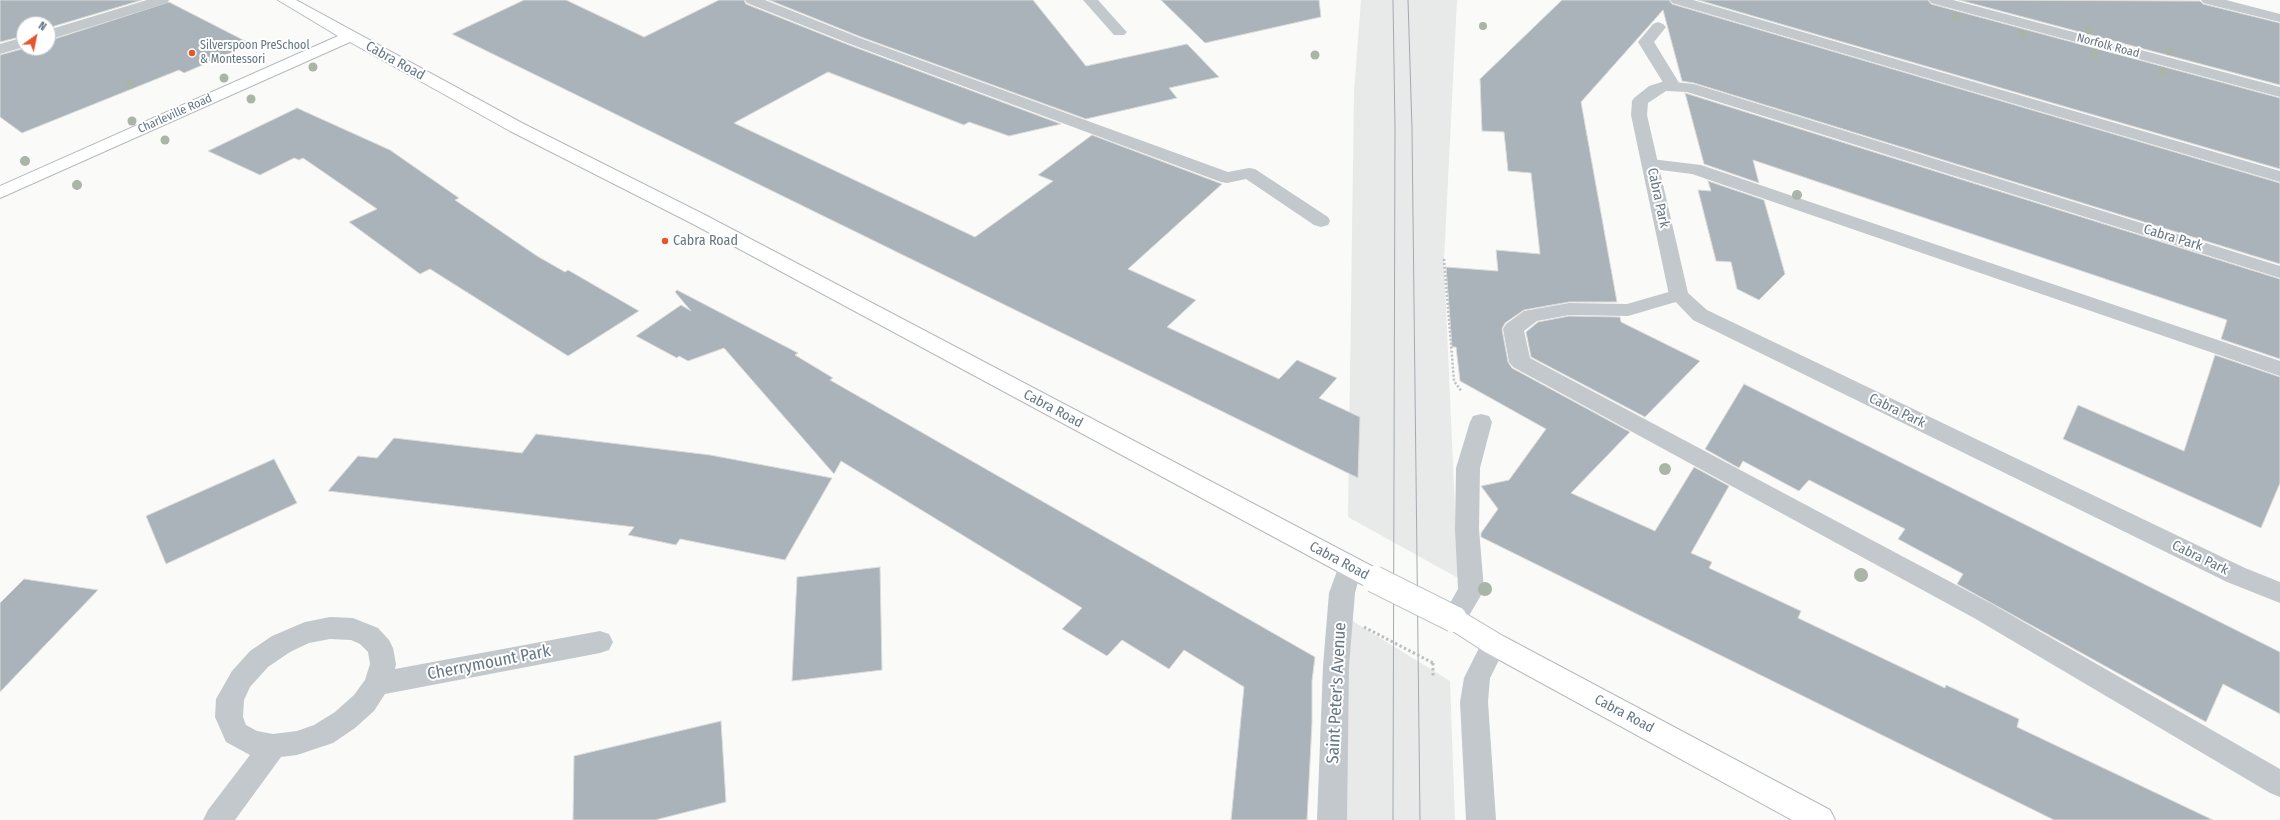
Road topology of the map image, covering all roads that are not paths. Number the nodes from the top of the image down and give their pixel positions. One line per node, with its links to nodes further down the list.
1 (162, 0): 11 (street)
2 (285, 0): 12 (main road, Cabra Road)
3 (752, 0): 20 (street)
4 (1090, 0): 10 (street)
5 (1677, 0): 18 (street)
6 (1936, 0): 16 (street, Norfolk Road)
7 (2208, 0): 8 (street)
8 (2280, 18)
9 (1658, 27): 15 (street)
10 (1119, 32)
11 (56, 33)
12 (350, 36): 19 (main road, Charleville Road); 25 (main road, Cabra Road)
13 (16, 44): 14 (street)
14 (0, 49)
15 (1673, 86): 17 (street, Cabra Park); 21 (street, Cabra Park)
16 (2280, 92)
17 (1651, 164): 22 (street, Cabra Park); 23 (street)
18 (2280, 177)
19 (0, 192)
20 (1321, 221)
21 (2280, 272)
22 (1679, 295): 26 (street, Cabra Park); 32 (street)
23 (2280, 369)
24 (1481, 422): 27 (street)
25 (1350, 567): 27 (main road, Cabra Road, bridge); 34 (street, Saint Peter's Avenue)
26 (2280, 593)
27 (1454, 619): 29 (main road, Cabra Road)
28 (600, 642): 30 (street, Cherrymount Park)
29 (1494, 644): 35 (street); 36 (main road, Cabra Road)
30 (377, 684): 31 (street); 31 (street)
31 (273, 746): 33 (street)
32 (2280, 784)
33 (218, 820)
34 (1332, 820)
35 (1481, 820)
36 (1820, 820)

